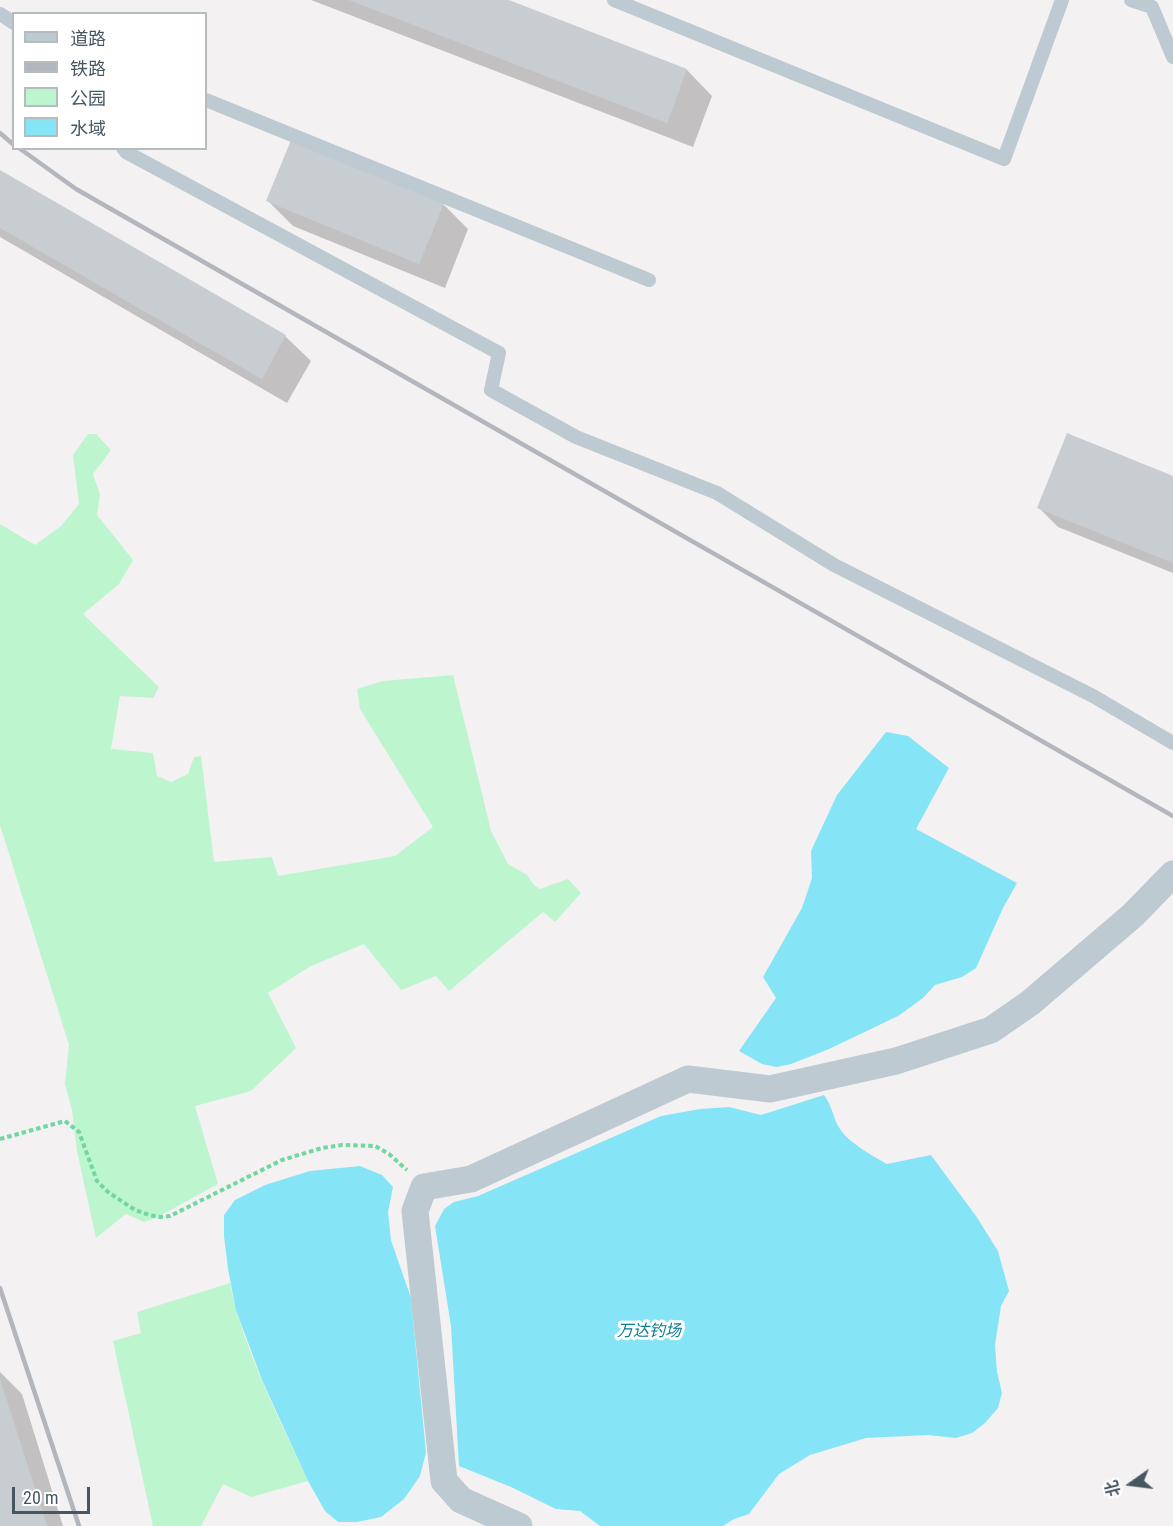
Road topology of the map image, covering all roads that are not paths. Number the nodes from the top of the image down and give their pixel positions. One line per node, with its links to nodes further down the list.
1 (614, 0): 2 (lane)
2 (1062, 0)
3 (1131, 0): 4 (lane)
4 (1173, 57)
5 (207, 100): 7 (lane)
6 (124, 150): 8 (lane)
7 (649, 280)
8 (1173, 743)
9 (1172, 878): 10 (street)
10 (519, 1526)

